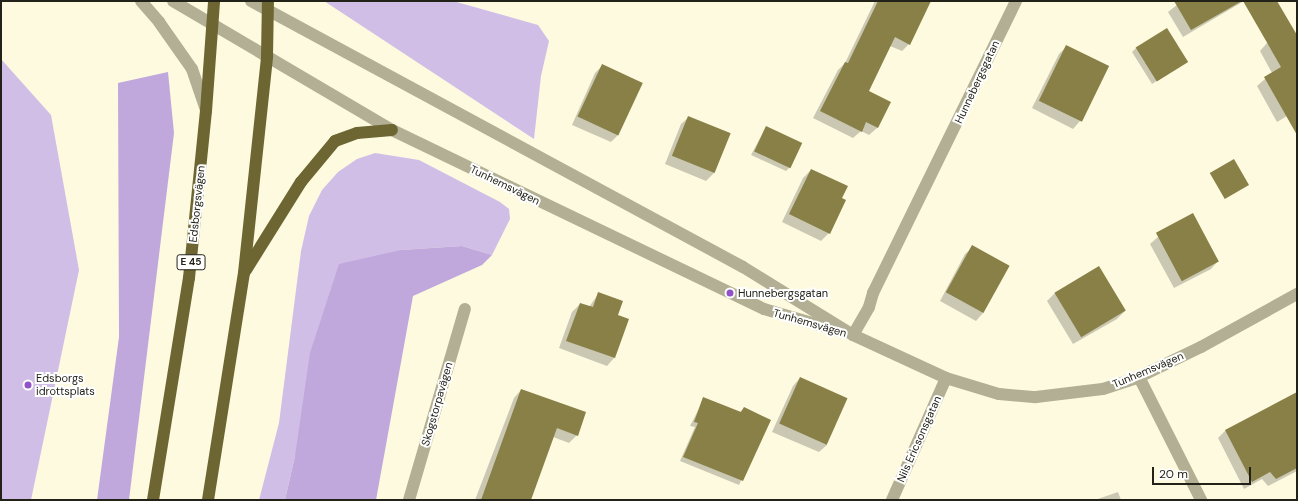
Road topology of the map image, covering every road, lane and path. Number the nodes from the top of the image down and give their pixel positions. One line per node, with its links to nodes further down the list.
1 (141, 1): 9 (street)
2 (172, 1): 7 (street, Tunhemsvägen)
3 (214, 1): 7 (highway, Edsborgsvägen / E 45)
4 (251, 1): 6 (street, Tunhemsvägen)
5 (1016, 1): 14 (street, Hunnebergsgatan)
6 (268, 6): 8 (highway); 14 (street, Tunhemsvägen)
7 (214, 23): 8 (street, Tunhemsvägen); 9 (highway, Edsborgsvägen / E 45)
8 (267, 56): 10 (street, Tunhemsvägen); 11 (highway)
9 (206, 111): 17 (highway, Edsborgsvägen / E 45)
10 (392, 130): 11 (highway); 14 (street, Tunhemsvägen)
11 (244, 273): 18 (highway)
12 (1297, 294): 15 (street, Tunhemsvägen)
13 (465, 308): 19 (street, Skogstorpavägen)
14 (853, 335): 16 (street, Tunhemsvägen)
15 (1139, 377): 16 (street, Tunhemsvägen); 21 (street)
16 (946, 378): 20 (street, Nils Ericsonsgatan)
17 (153, 500)
18 (208, 500)
19 (409, 500)
20 (892, 500)
21 (1200, 500)

